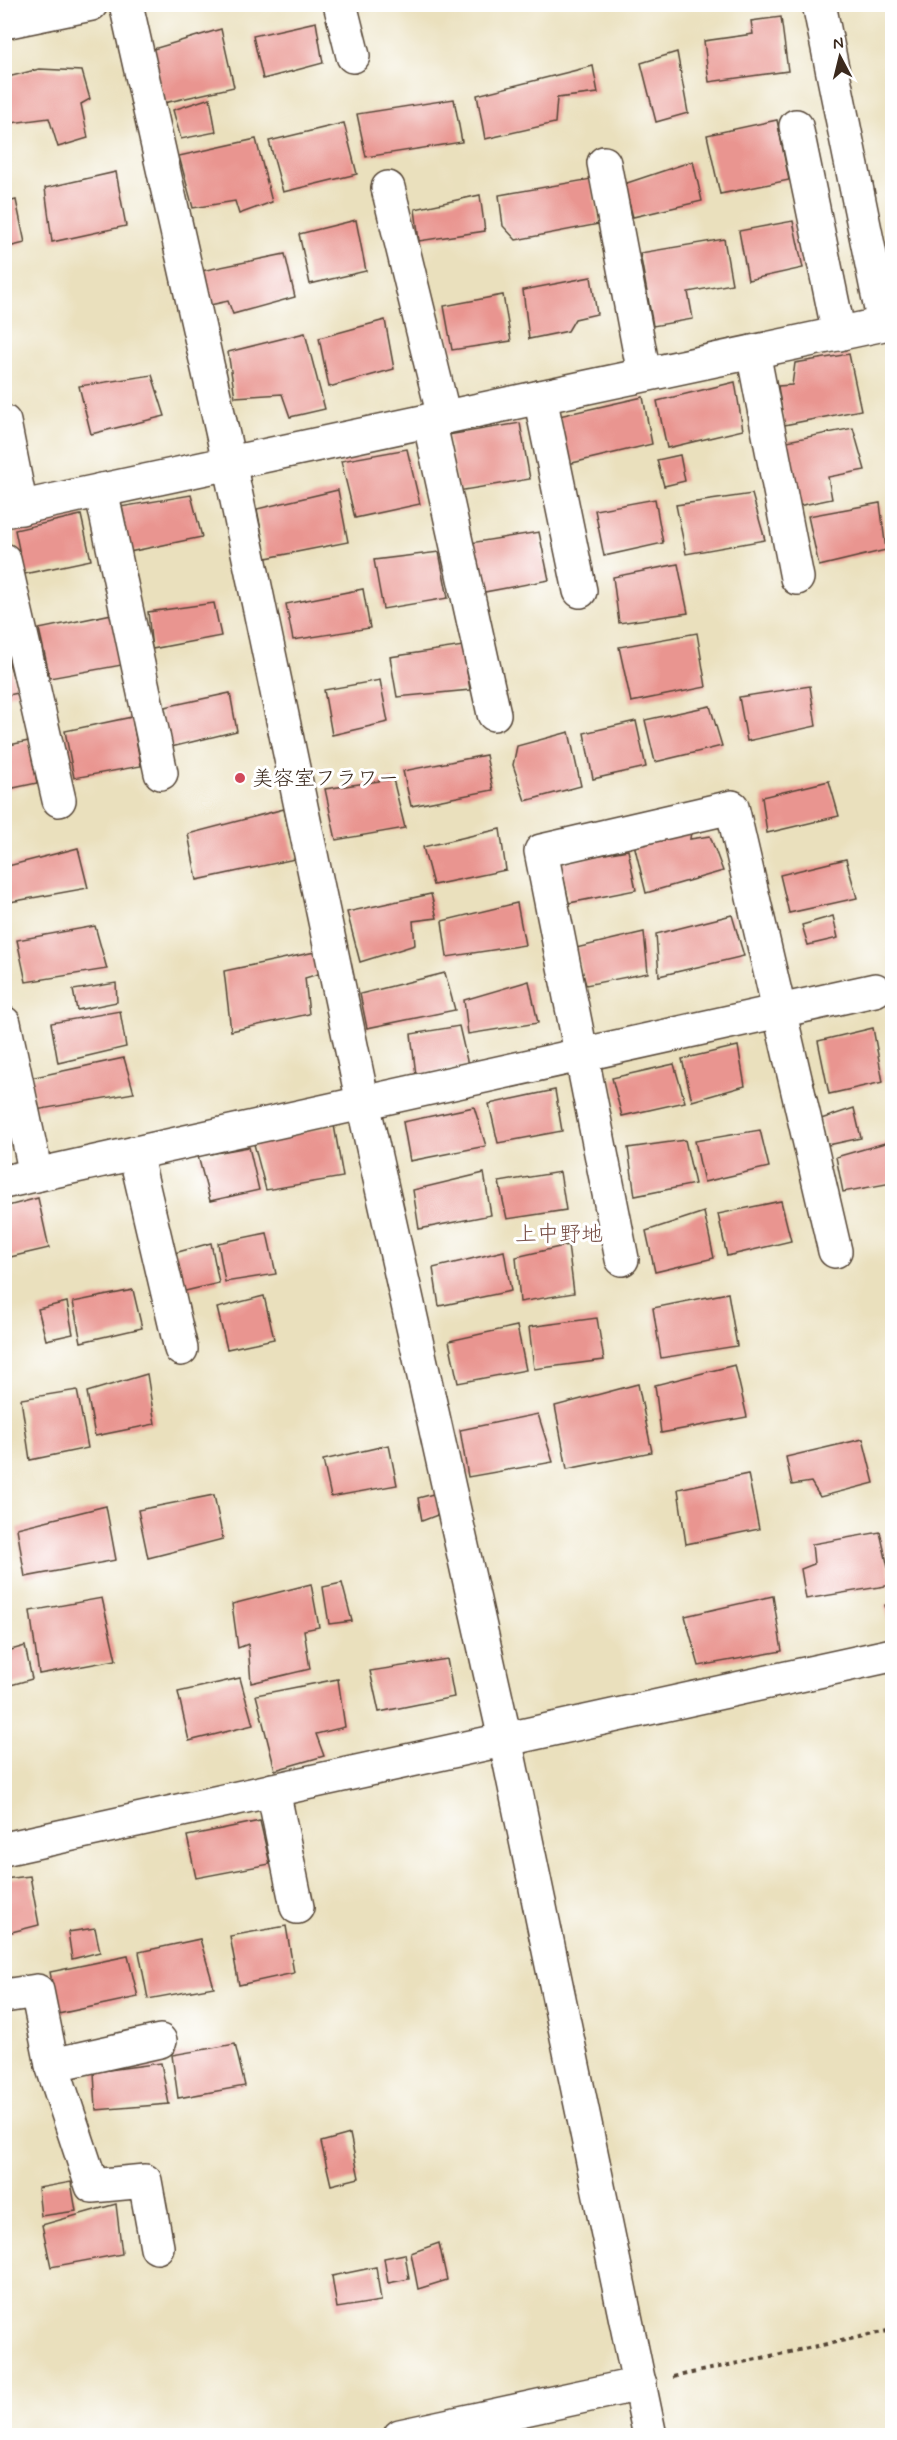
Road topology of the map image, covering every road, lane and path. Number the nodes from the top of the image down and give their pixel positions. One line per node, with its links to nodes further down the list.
1 (92, 4): 5 (street)
2 (126, 4): 16 (street)
3 (340, 4): 6 (street)
4 (819, 4): 10 (street)
5 (4, 22)
6 (353, 56)
7 (796, 126): 10 (street)
8 (604, 163): 12 (street)
9 (388, 188): 14 (street)
10 (839, 334): 11 (street)
11 (753, 352): 12 (street); 20 (street)
12 (644, 375): 13 (street)
13 (540, 397): 14 (street); 21 (street)
14 (436, 419): 16 (street); 22 (street)
15 (4, 422): 18 (street)
16 (229, 462): 17 (street); 29 (street)
17 (101, 490): 18 (street); 23 (street)
18 (13, 510)
19 (4, 560): 24 (street)
20 (798, 578)
21 (580, 591)
22 (494, 714)
23 (161, 773)
24 (59, 800)
25 (875, 990): 26 (street)
26 (781, 1012): 28 (street); 28 (street); 33 (street)
27 (4, 1023): 31 (street)
28 (580, 1056): 29 (street); 34 (street)
29 (363, 1103): 30 (street); 37 (street)
30 (135, 1153): 31 (street); 35 (street)
31 (36, 1174): 32 (street)
32 (4, 1182)
33 (836, 1251)
34 (622, 1259)
35 (181, 1349)
36 (892, 1655): 37 (street)
37 (505, 1739): 38 (street); 46 (street)
38 (273, 1790): 39 (street); 40 (street)
39 (4, 1849)
40 (297, 1907)
41 (4, 1996): 43 (street)
42 (160, 2041): 43 (street)
43 (52, 2066): 44 (street)
44 (157, 2247)
45 (892, 2330): 46 (path)
46 (640, 2384): 47 (street); 48 (street)
47 (400, 2436)
48 (650, 2436)

